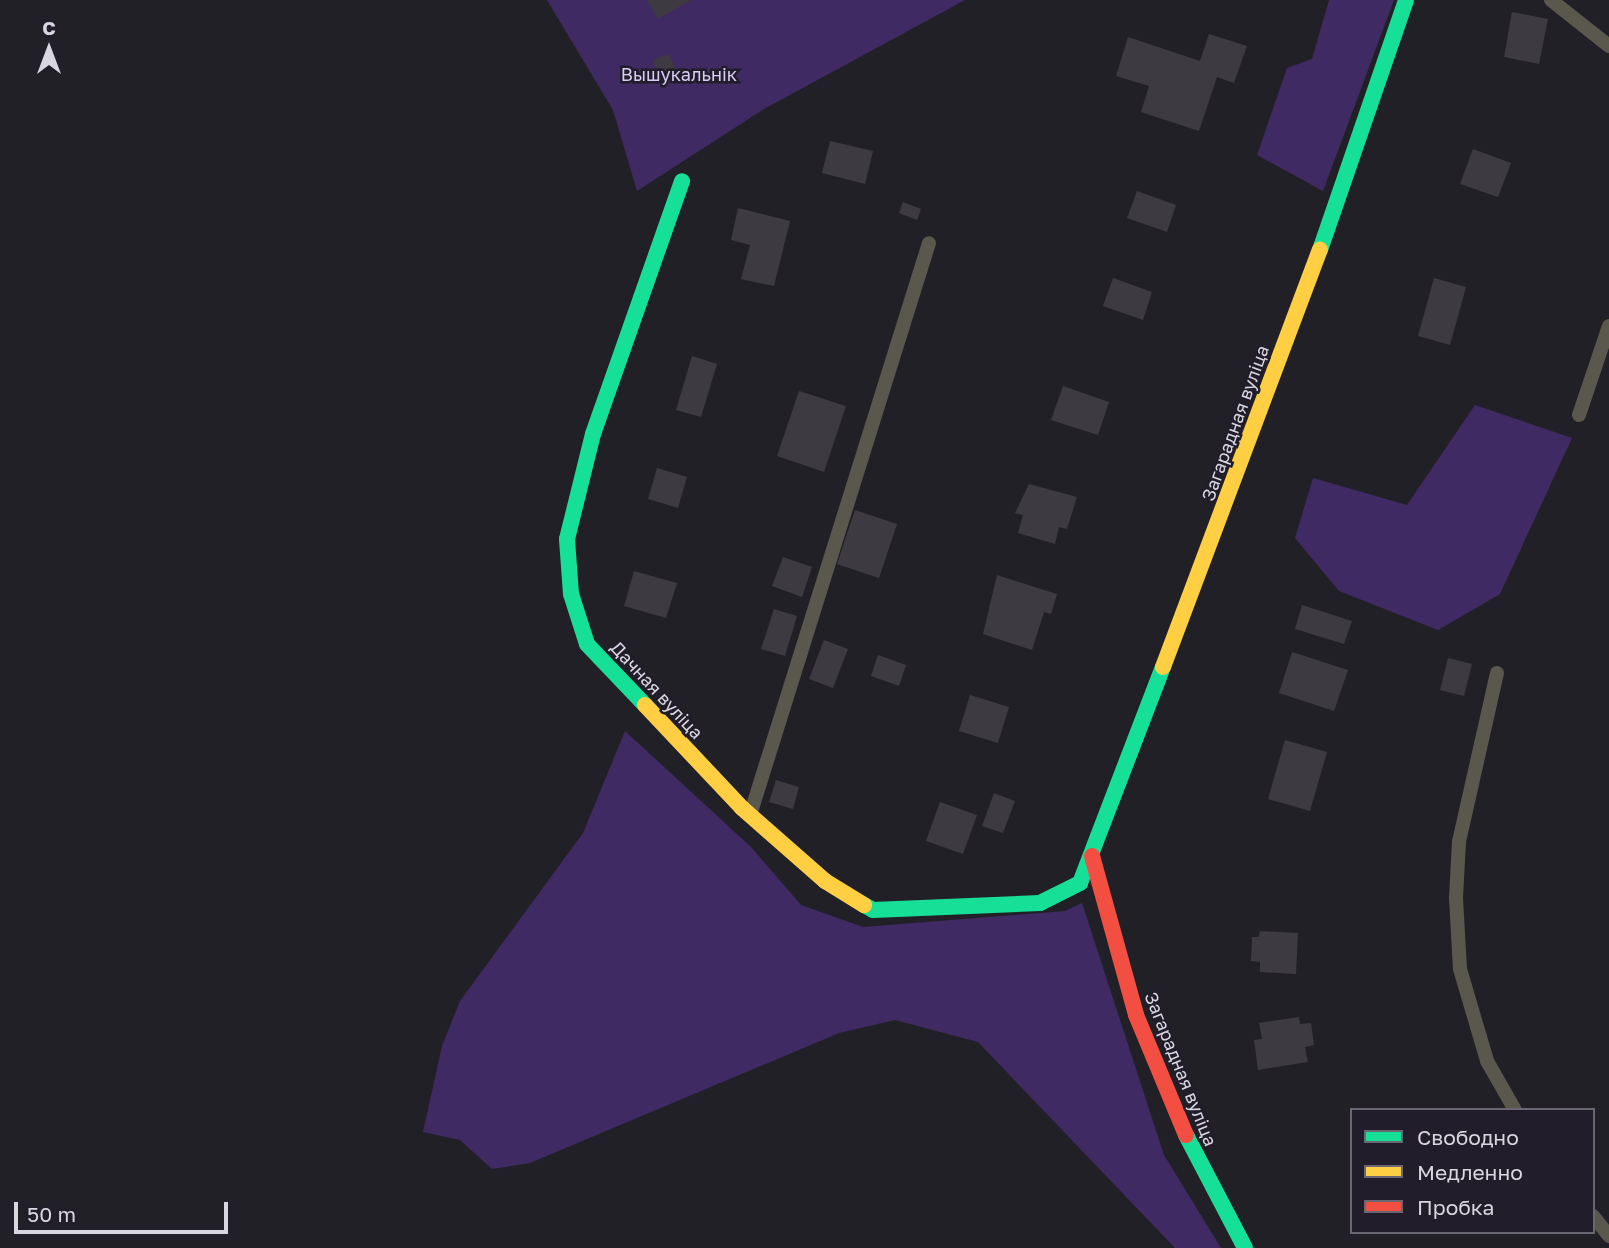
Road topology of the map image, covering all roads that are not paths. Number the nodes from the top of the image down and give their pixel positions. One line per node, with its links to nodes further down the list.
1 (1406, 0): 10 (street, Загарадная вуліца)
2 (1551, 0): 3 (lane)
3 (1609, 46)
4 (682, 181): 9 (street, Дачная вуліца)
5 (929, 243): 9 (lane)
6 (1609, 326): 7 (lane)
7 (1579, 415)
8 (1497, 673): 12 (lane)
9 (750, 813): 11 (street, Дачная вуліца)
10 (1092, 856): 11 (street, Загарадная вуліца); 15 (street, Загарадная вуліца)
11 (1080, 883)
12 (1514, 1108)
13 (1595, 1218): 14 (lane)
14 (1609, 1236)
15 (1245, 1248)

